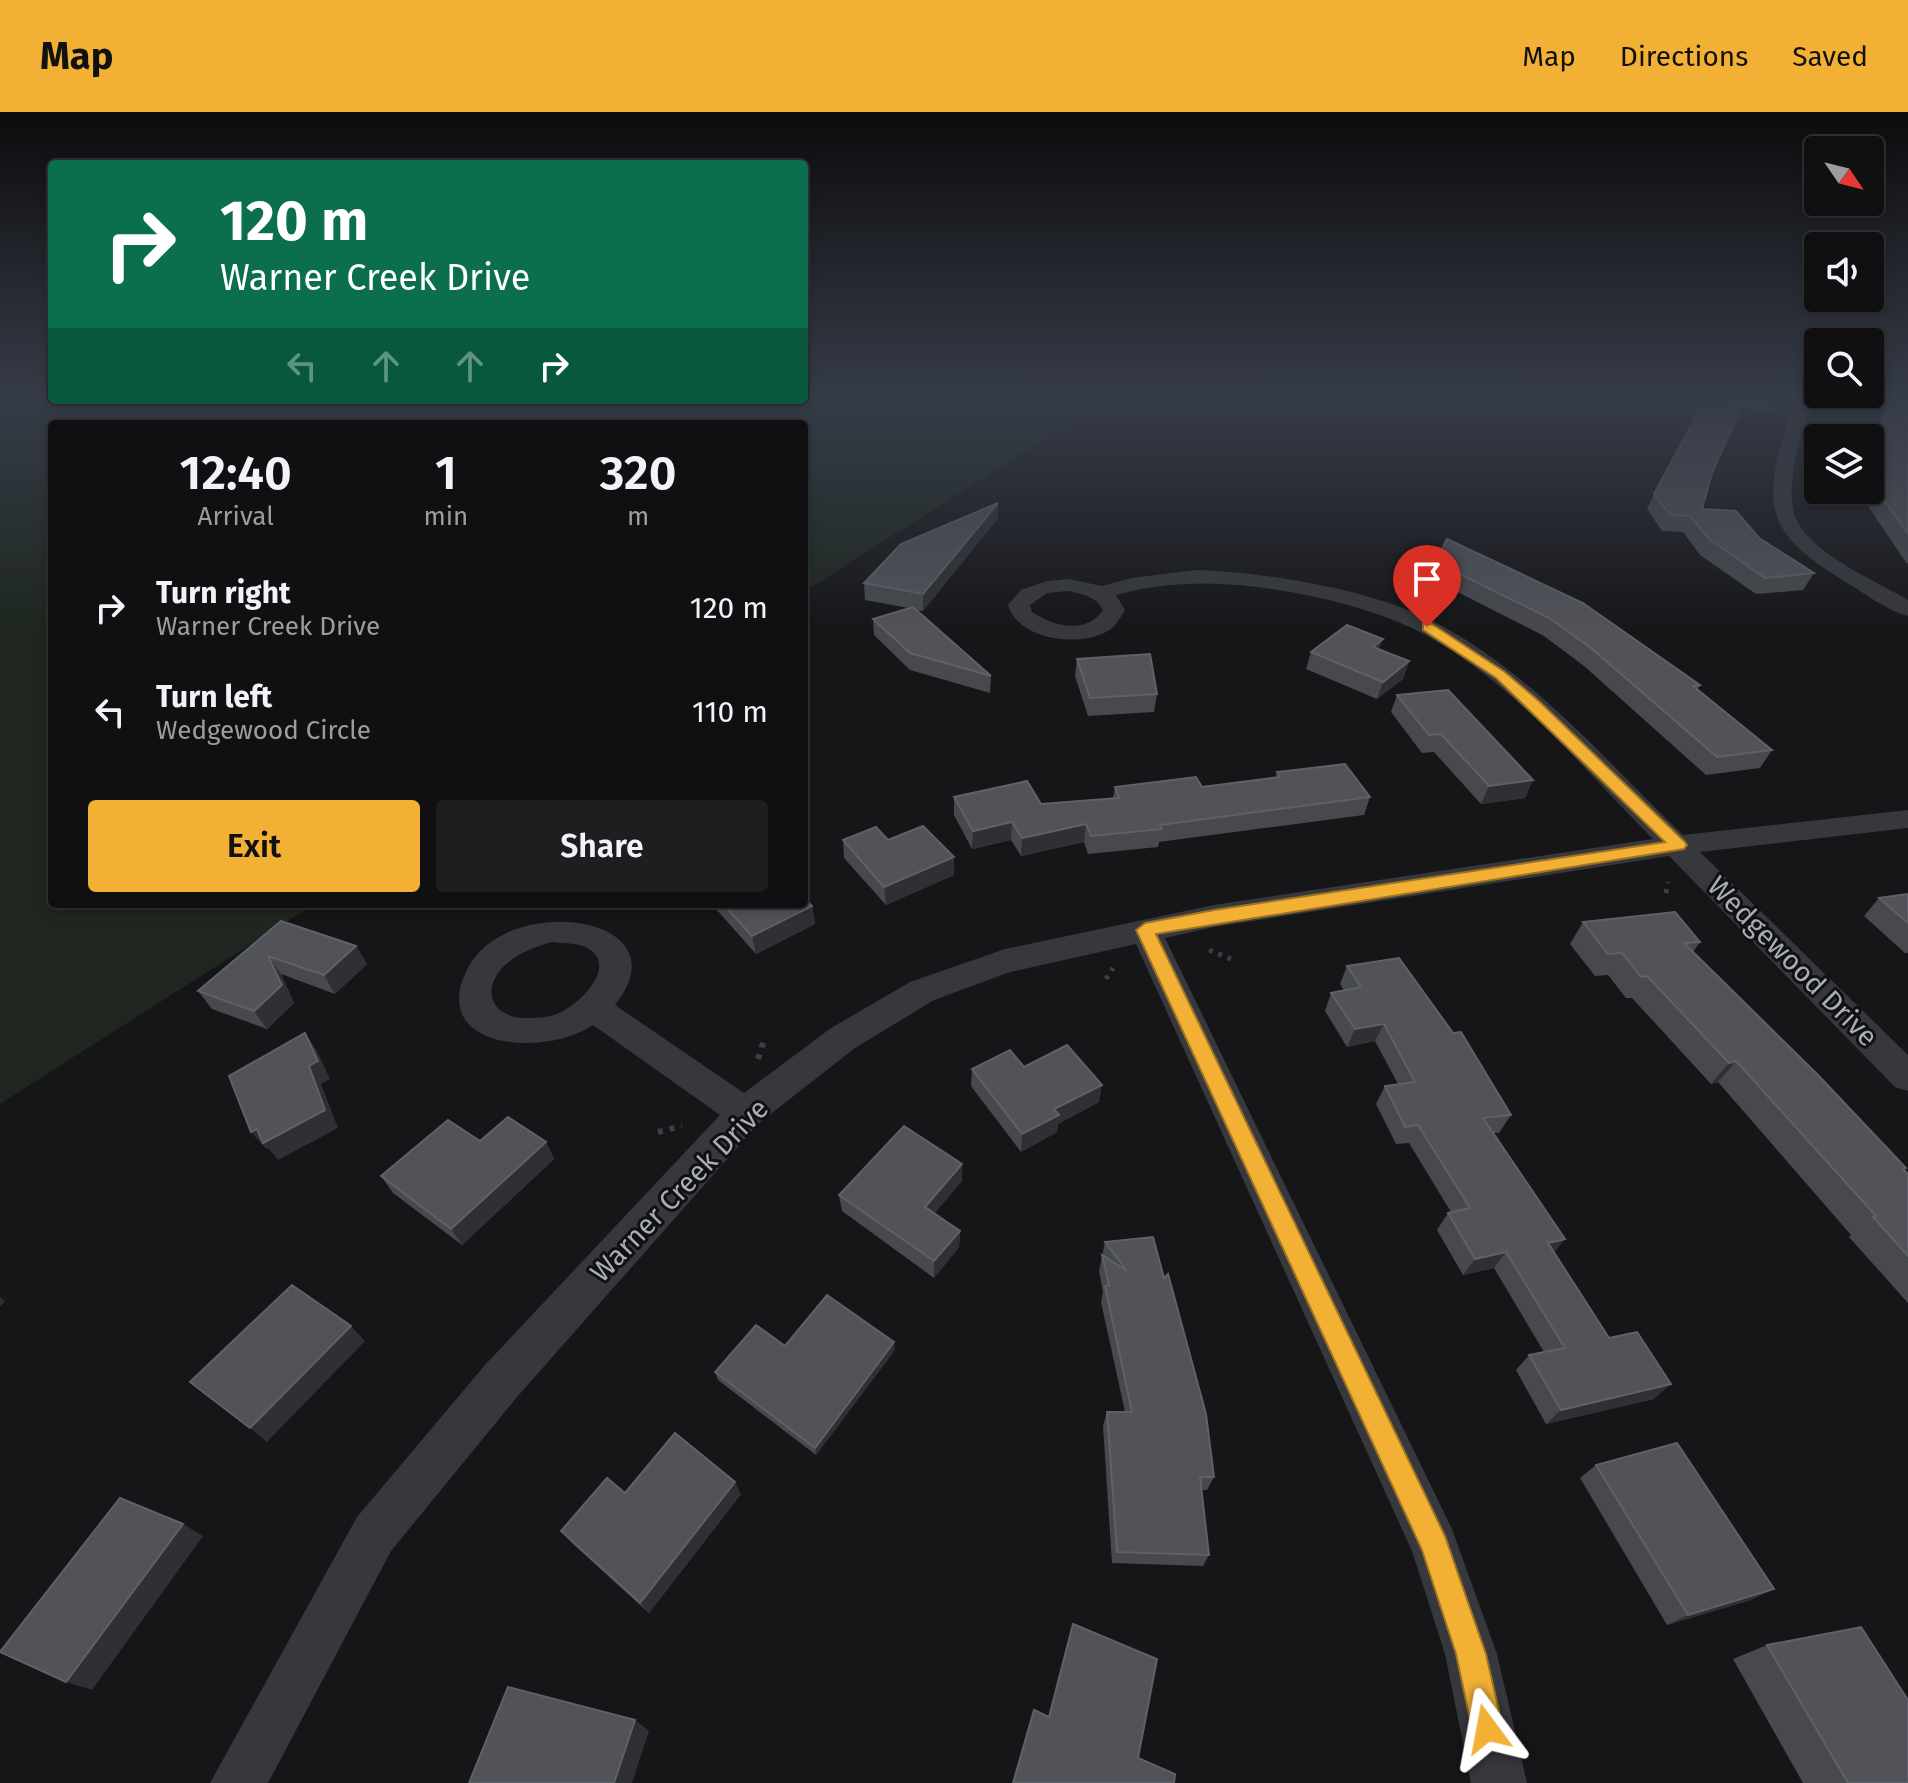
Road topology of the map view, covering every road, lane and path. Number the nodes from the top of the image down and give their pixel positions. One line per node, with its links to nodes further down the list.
1 (1785, 477): 3 (street)
2 (1101, 593): 5 (street, Wedgewood Drive)
3 (1908, 609)
4 (1908, 819): 5 (street, Warner Creek Drive)
5 (1678, 845): 8 (street, Warner Creek Drive); 16 (street, Wedgewood Drive)
6 (1668, 882): 7 (path)
7 (1666, 893)
8 (1145, 930): 17 (street, Warner Creek Drive); 21 (street)
9 (1209, 950): 10 (path)
10 (1231, 959)
11 (1113, 968): 12 (path)
12 (1106, 979)
13 (595, 1009): 17 (street)
14 (764, 1040): 15 (path)
15 (758, 1059)
16 (1908, 1077)
17 (745, 1113): 20 (street, Warner Creek Drive)
18 (687, 1124): 19 (path)
19 (658, 1132)
20 (238, 1783)
21 (1499, 1783)

